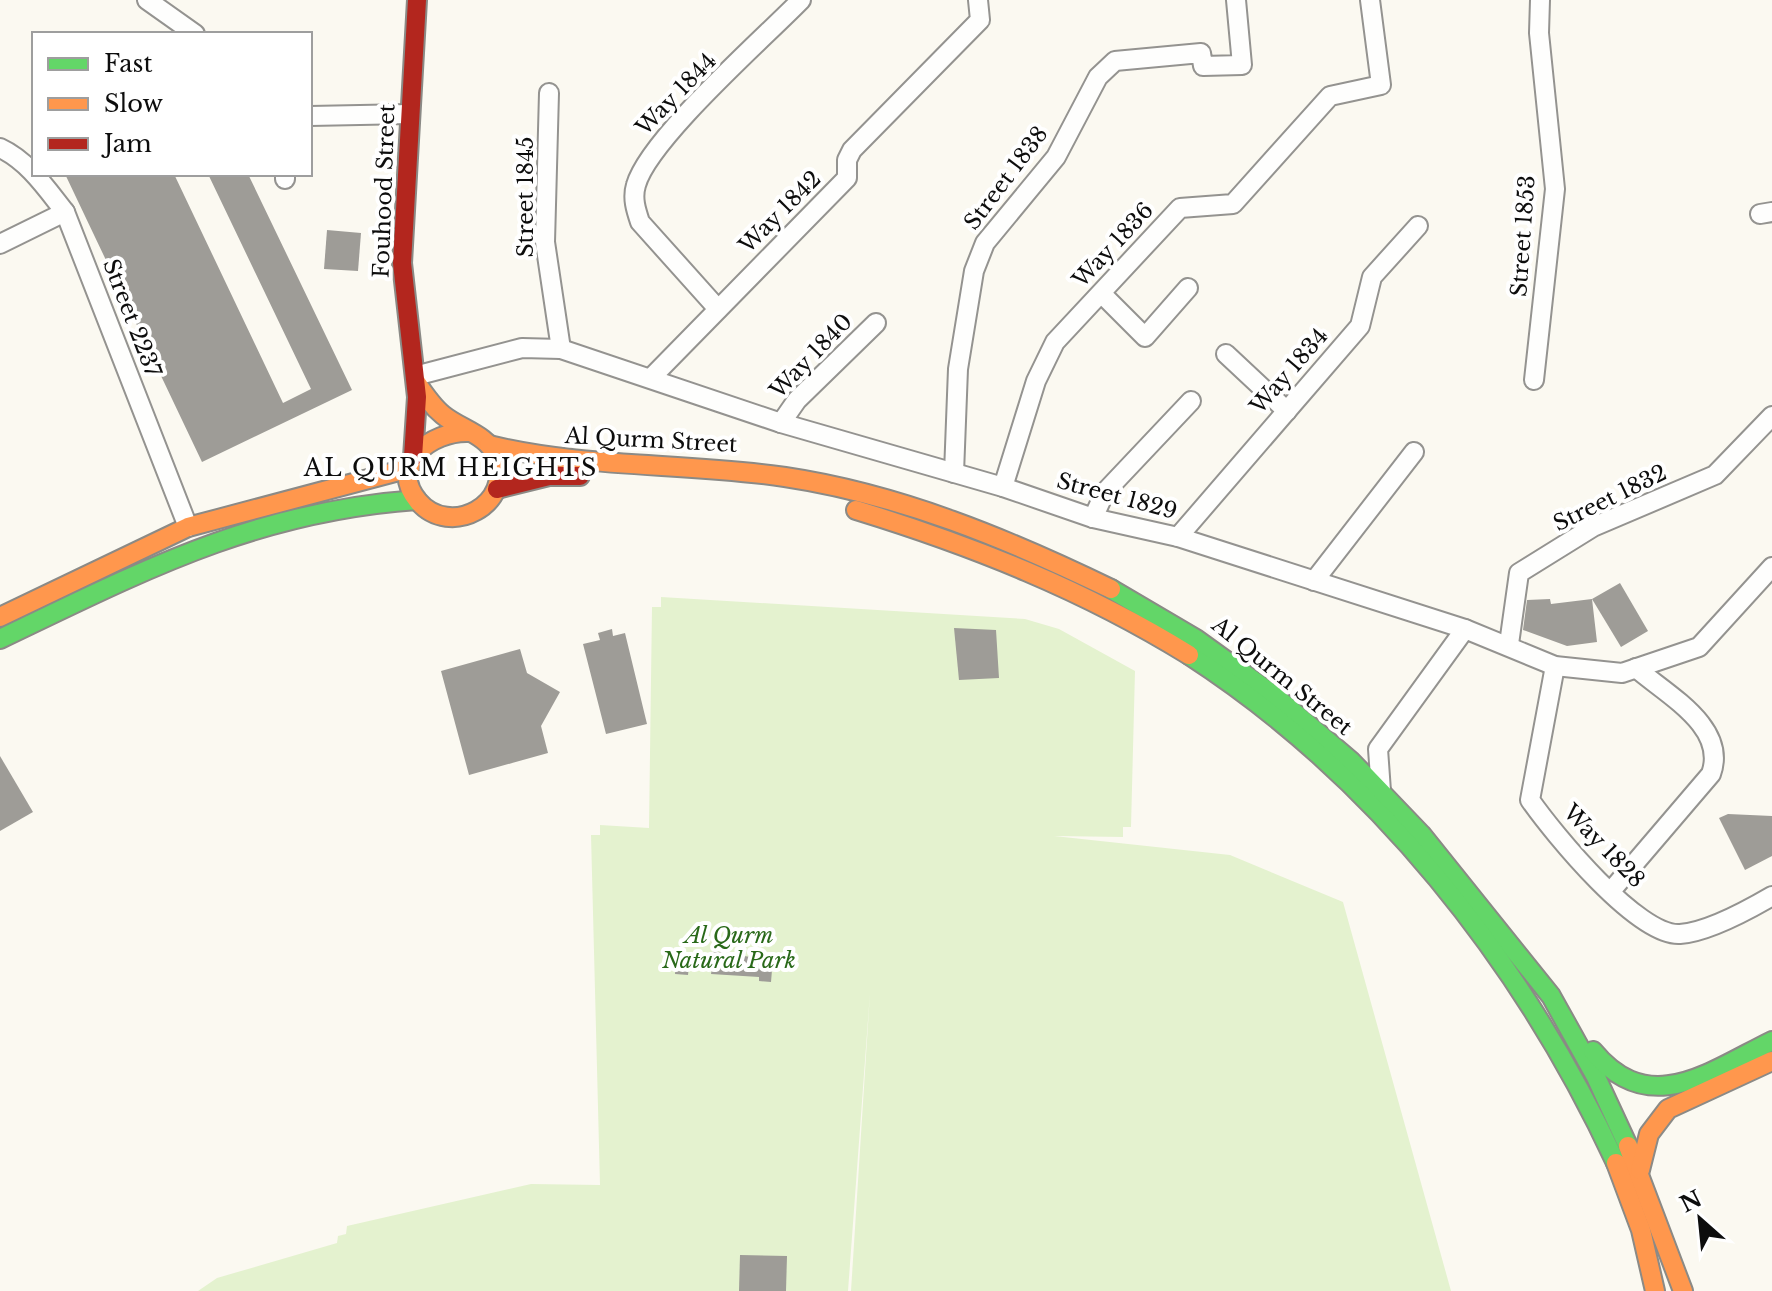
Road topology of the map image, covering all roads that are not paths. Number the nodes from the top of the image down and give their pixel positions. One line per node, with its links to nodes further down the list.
1 (147, 0): 8 (street)
2 (417, 0): 10 (main road, Fouhood Street)
3 (801, 0): 20 (street, Way 1844)
4 (978, 0): 20 (street, Way 1842)
5 (1236, 0): 35 (street, Street 1838)
6 (1370, 0): 19 (street, Way 1836)
7 (1540, 0): 26 (street, Street 1853)
8 (192, 32)
9 (549, 93): 22 (street, Street 1845)
10 (410, 114): 11 (street); 25 (main road, Fouhood Street)
11 (312, 116)
12 (0, 148): 13 (street, Street 2237)
13 (32, 173)
14 (35, 176): 15 (street, Street 2237)
15 (65, 212): 17 (street); 40 (street, Street 2237)
16 (1418, 226): 28 (street, Way 1834)
17 (0, 244)
18 (1188, 288): 19 (street)
19 (1102, 294): 36 (street, Way 1836)
20 (718, 309): 24 (street, Way 1842)
21 (876, 323): 30 (street, Way 1840)
22 (561, 349): 24 (street, Street 1829); 25 (street, Street 1829)
23 (1226, 354): 28 (street)
24 (651, 378): 30 (street, Street 1829)
25 (415, 379): 31 (main road); 34 (main road, Fouhood Street)
26 (1534, 380)
27 (1191, 401): 39 (street)
28 (1287, 411): 41 (street, Way 1834)
29 (1772, 416): 47 (street, Street 1832)
30 (781, 423): 35 (street, Street 1829)
31 (468, 432): 32 (main road); 34 (main road)
32 (489, 445): 37 (main road); 51 (main road, Al Qurm Street)
33 (1414, 452): 43 (street)
34 (411, 462): 38 (main road); 40 (main road)
35 (954, 473): 36 (street, Street 1829)
36 (1003, 487): 39 (street, Street 1829)
37 (497, 489): 38 (main road); 59 (main road, Al Qurm Street)
38 (417, 500): 46 (main road)
39 (1093, 518): 41 (street, Street 1829)
40 (188, 527): 44 (main road)
41 (1178, 537): 43 (street, Street 1829)
42 (1772, 567): 49 (street, Street 1829)
43 (1314, 581): 45 (street, Street 1829)
44 (0, 617)
45 (1465, 629): 47 (street, Street 1829); 50 (street)
46 (0, 639)
47 (1509, 644): 48 (street, Street 1829)
48 (1555, 666): 49 (street, Street 1829); 53 (street, Way 1828)
49 (1636, 668): 53 (street)
50 (1378, 749): 51 (street); 52 (street)
51 (1337, 750): 52 (main road, Al Qurm Street)
52 (1381, 791): 55 (main road, Al Qurm Street)
53 (1611, 891): 54 (street, Way 1828)
54 (1772, 896)
55 (1545, 988): 56 (main road); 58 (main road, Al Qurm Street)
56 (1772, 1041)
57 (1772, 1061): 58 (main road)
58 (1640, 1170): 60 (main road, Al Qurm Street)
59 (1645, 1241): 61 (main road); 62 (main road, Al Qurm Street)
60 (1667, 1248): 63 (main road, Al Qurm Street); 64 (main road)
61 (1644, 1291)
62 (1655, 1291)
63 (1683, 1291)
64 (1701, 1291)

